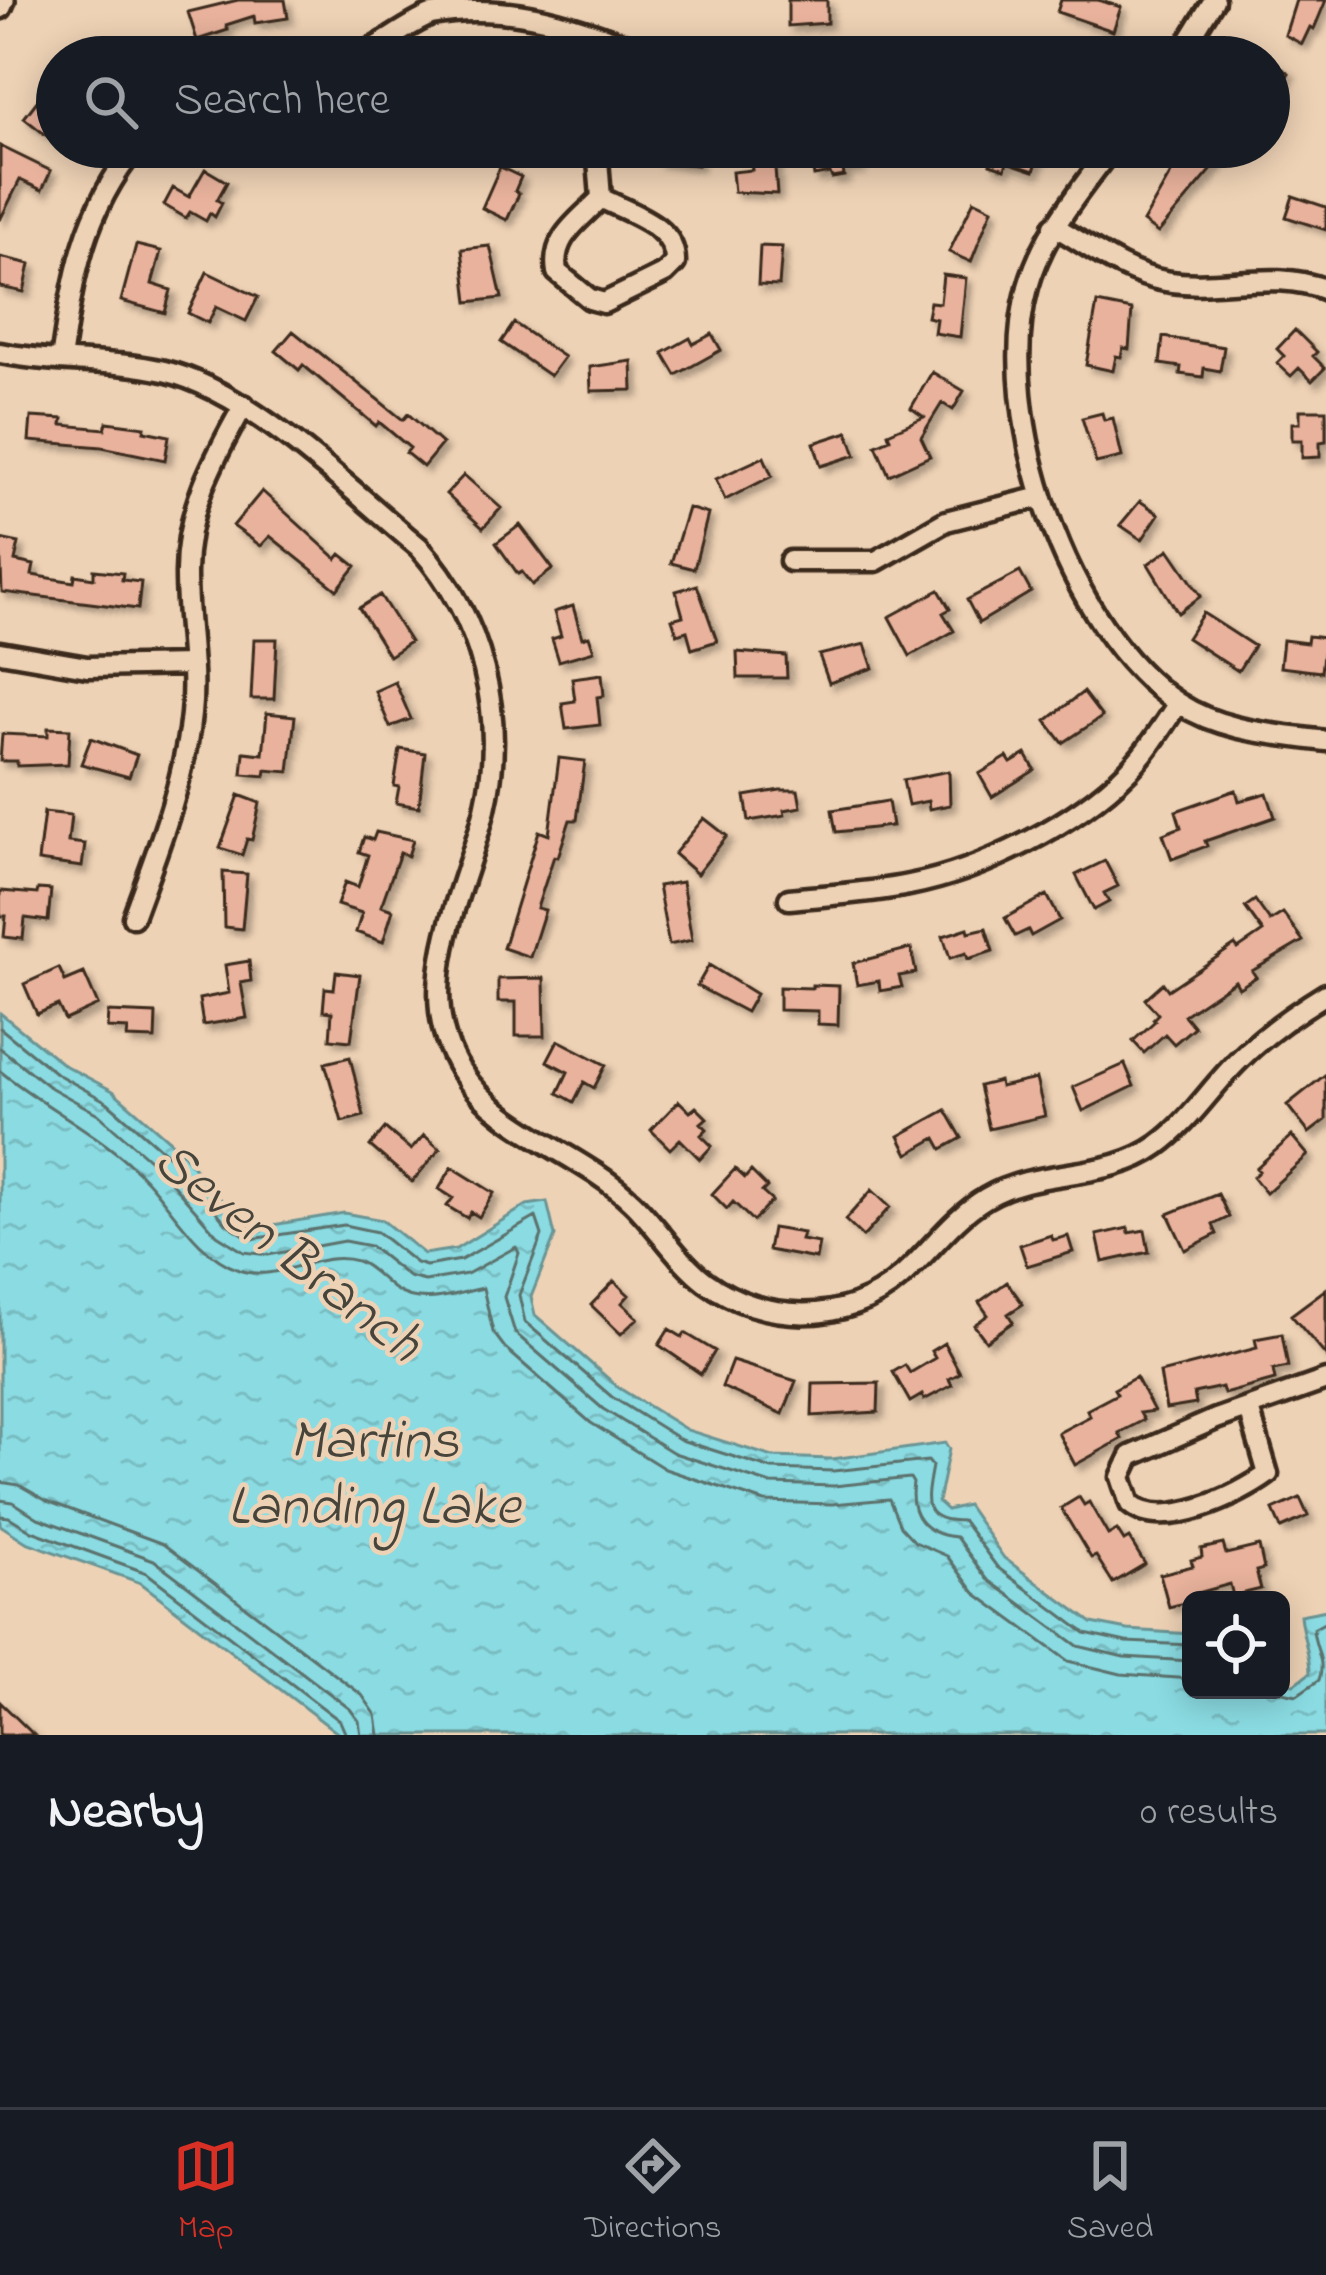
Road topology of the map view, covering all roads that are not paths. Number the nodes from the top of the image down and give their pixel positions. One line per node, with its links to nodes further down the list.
1 (1214, 0): 4 (street)
2 (394, 36): 3 (street)
3 (587, 36)
4 (1191, 36)
5 (122, 168): 12 (street)
6 (599, 168): 8 (street)
7 (1097, 168): 9 (street)
8 (601, 199): 8 (street)
9 (1054, 226): 10 (street); 14 (street)
10 (1326, 290)
11 (0, 353): 12 (street)
12 (61, 360): 13 (street)
13 (244, 405): 17 (street); 22 (street)
14 (1042, 496): 15 (street); 18 (street)
15 (790, 561)
16 (0, 652): 17 (street)
17 (192, 665): 21 (street)
18 (1178, 703): 19 (street); 20 (street)
19 (1326, 741)
20 (789, 899)
21 (133, 917)
22 (1326, 994)
23 (1326, 1380): 24 (street)
24 (1249, 1409): 24 (street)

